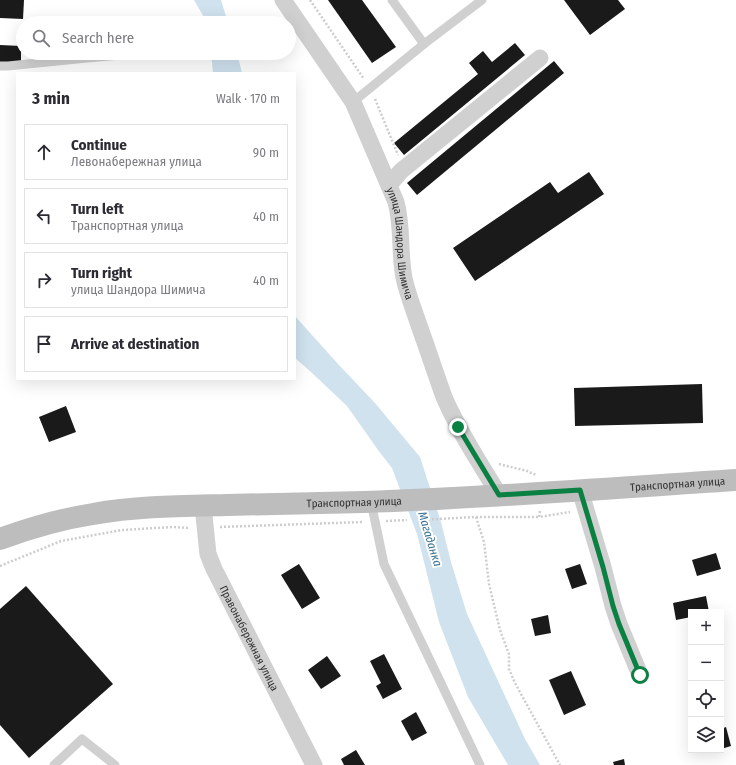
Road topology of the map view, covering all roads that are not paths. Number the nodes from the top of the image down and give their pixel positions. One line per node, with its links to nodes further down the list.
1 (283, 0): 4 (street, улица Шандора Шимича)
2 (392, 0): 6 (lane)
3 (482, 0): 6 (lane)
4 (290, 16)
5 (296, 29): 10 (street, улица Шандора Шимича)
6 (424, 44): 10 (lane)
7 (540, 58): 11 (street)
8 (67, 60): 9 (lane)
9 (0, 66)
10 (353, 102): 11 (street, улица Шандора Шимича)
11 (389, 185): 14 (street, улица Шандора Шимича)
12 (736, 480): 13 (main road, Транспортная улица)
13 (580, 490): 14 (main road, Транспортная улица); 18 (street)
14 (499, 495): 16 (main road, Транспортная улица)
15 (203, 506): 16 (main road, Транспортная улица); 17 (main road, Транспортная улица); 21 (street, Правонабережная улица)
16 (377, 512): 22 (lane)
17 (0, 539)
18 (640, 675)
19 (54, 765): 20 (lane)
20 (115, 765)
21 (314, 765)
22 (480, 765)

